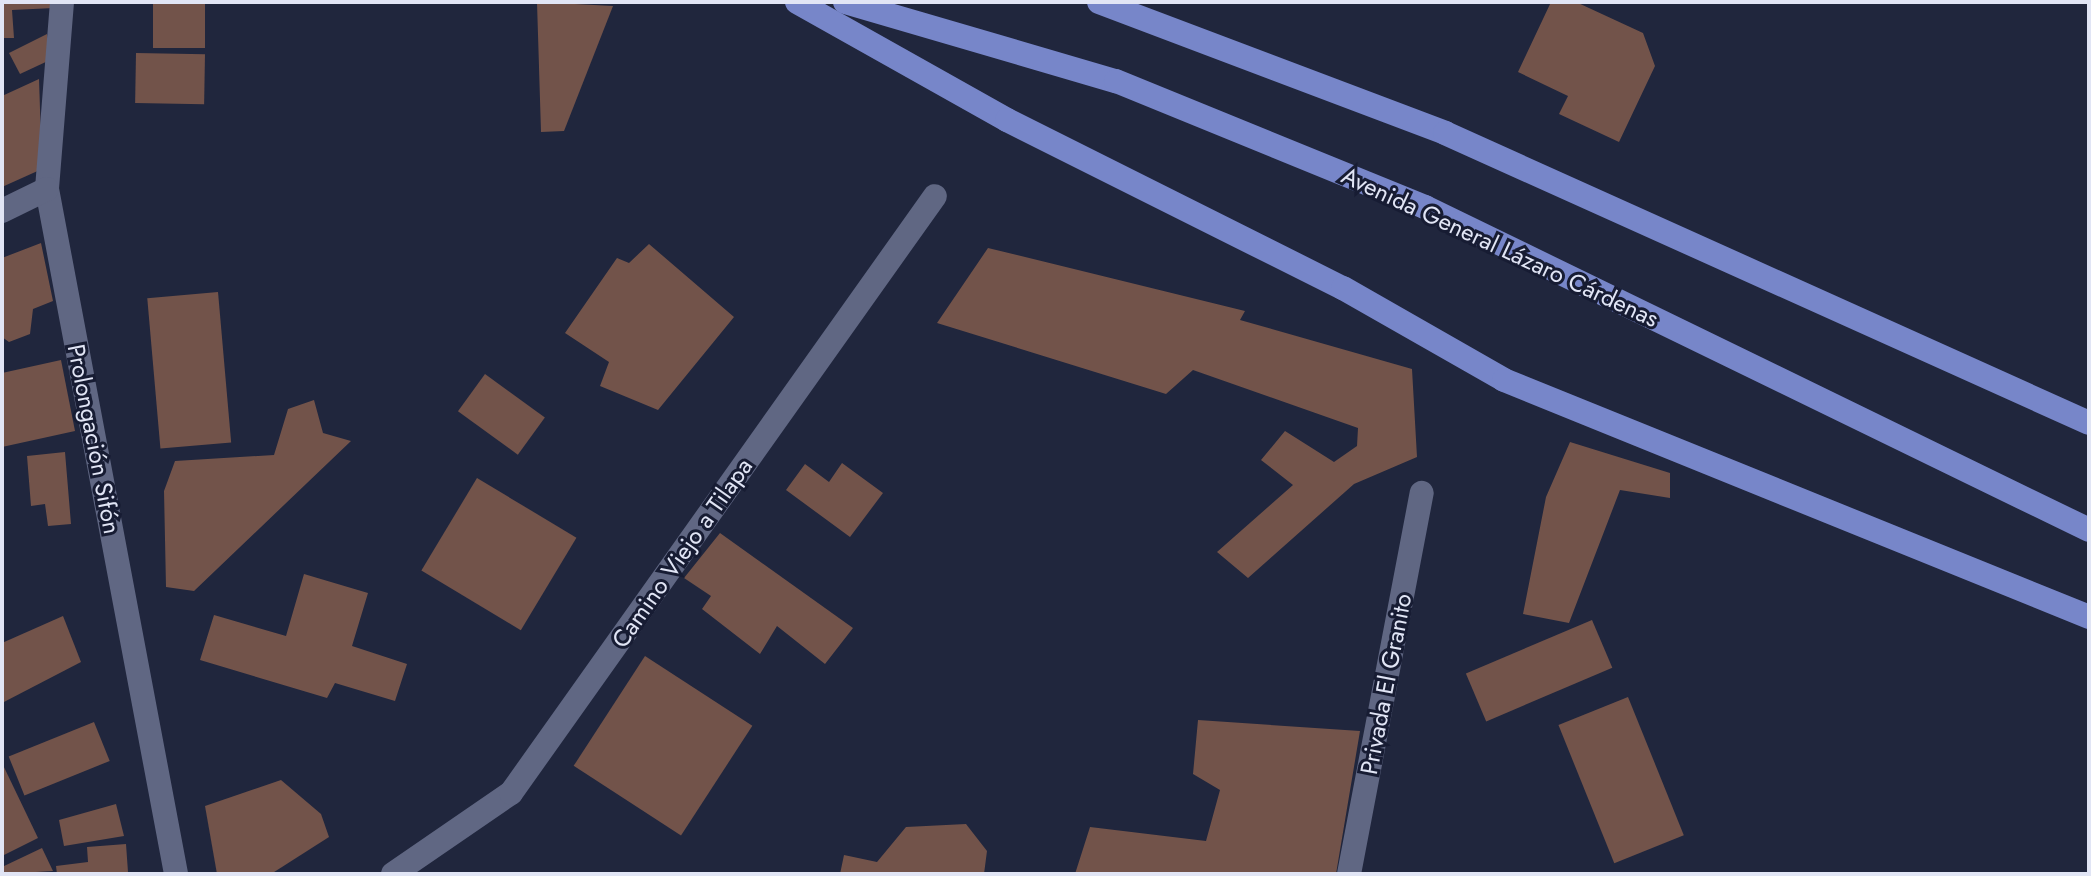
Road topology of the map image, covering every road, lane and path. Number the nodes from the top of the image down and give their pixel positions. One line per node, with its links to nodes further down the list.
1 (62, 2): 5 (street, Prolongación Sifón)
2 (797, 2): 11 (main road)
3 (845, 2): 10 (main road, Avenida General Lázaro Cárdenas)
4 (1099, 2): 8 (main road)
5 (47, 189): 7 (street); 12 (street, Prolongación Sifón)
6 (935, 196): 13 (street, Camino Viejo a Tilapa)
7 (2, 211)
8 (2089, 423)
9 (1422, 493): 14 (street, Privada El Granito)
10 (2089, 530)
11 (2089, 617)
12 (176, 874)
13 (393, 874)
14 (1349, 874)

